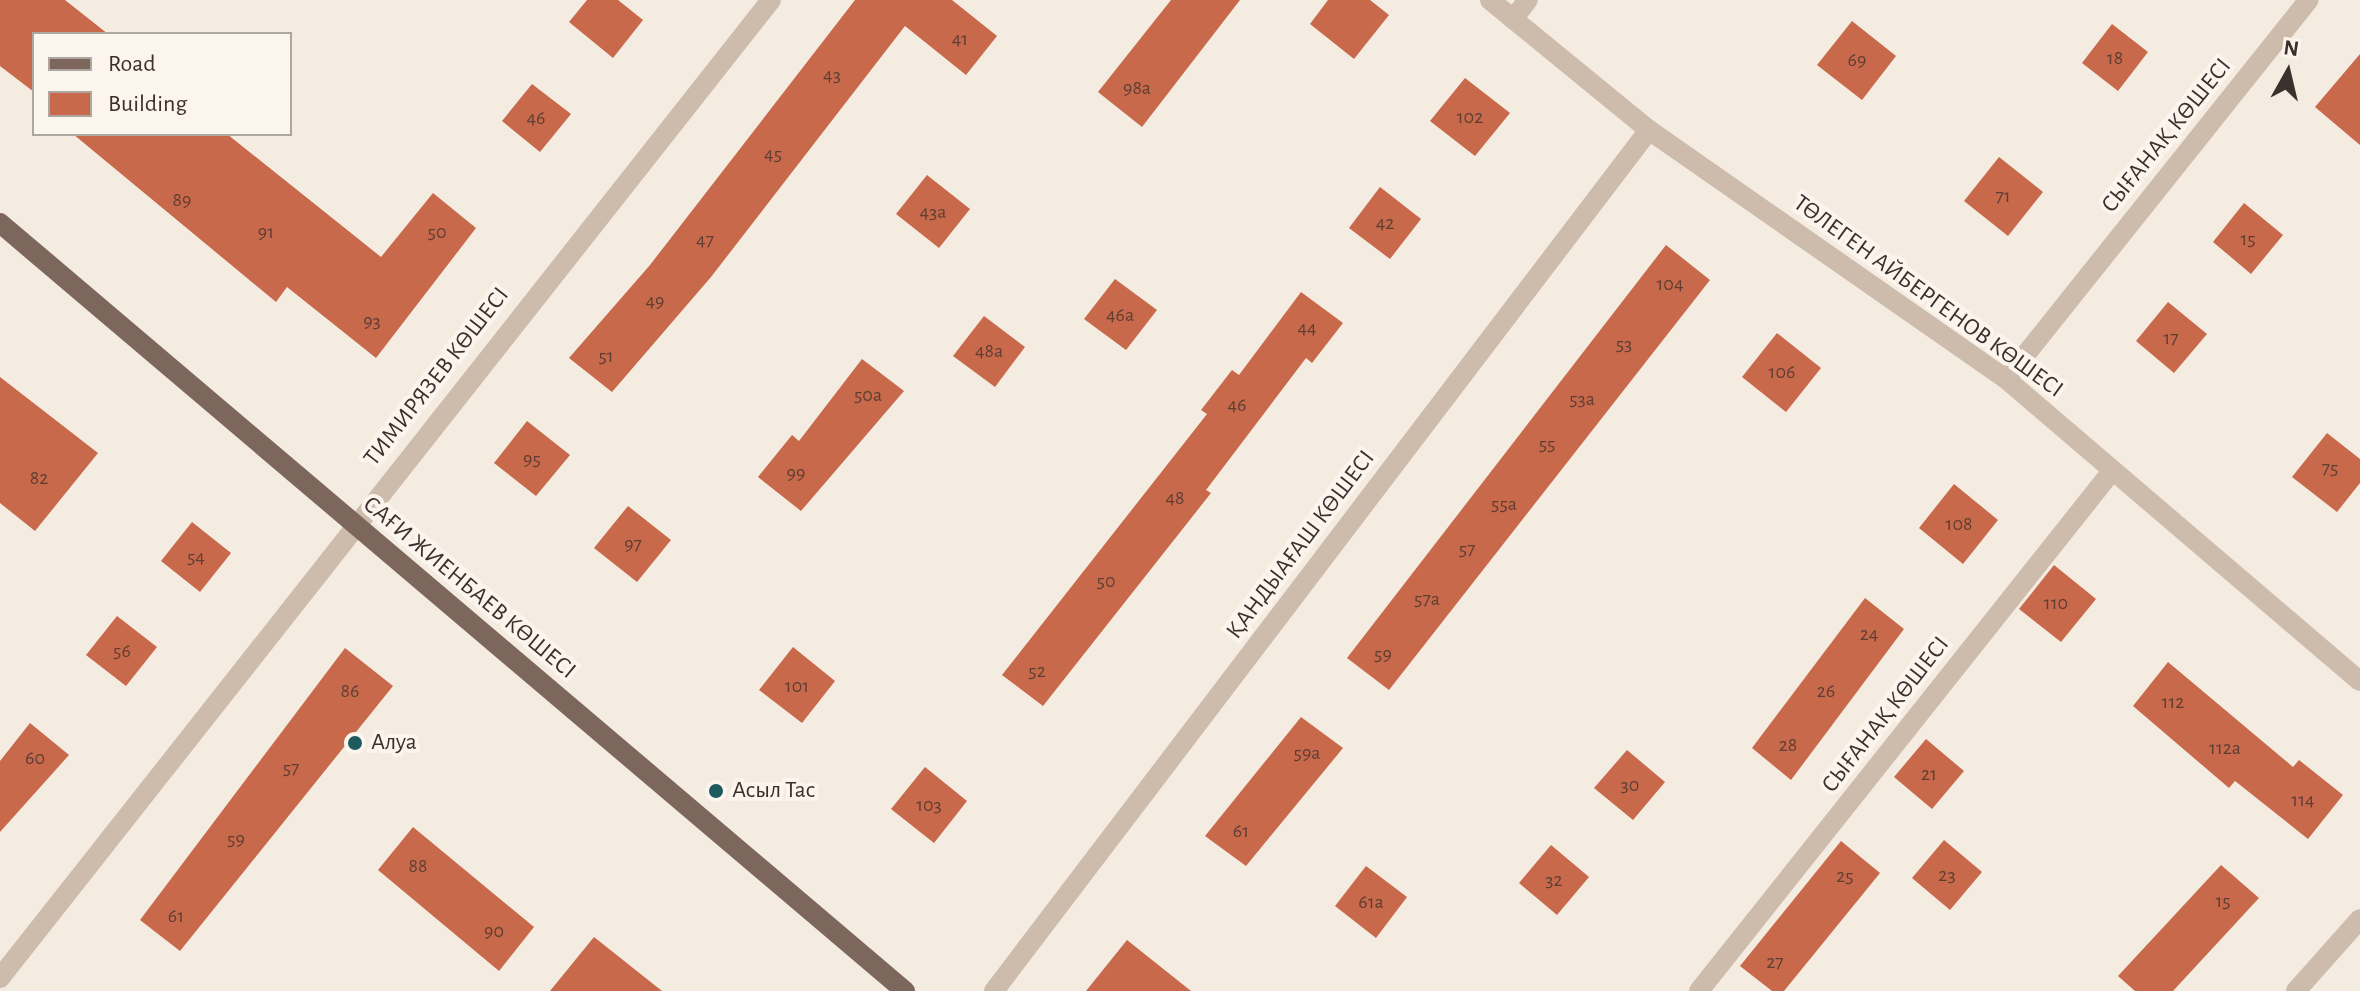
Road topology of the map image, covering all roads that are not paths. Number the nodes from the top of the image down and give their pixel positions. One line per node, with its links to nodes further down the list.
1 (771, 0): 10 (street, ТИМИРЯЗЕВ КӨШЕСІ)
2 (1490, 0): 5 (street, ТӨЛЕГЕН АЙБЕРГЕНОВ КӨШЕСІ)
3 (1528, 0): 5 (street)
4 (2309, 0): 8 (street, СЫҒАНАҚ КӨШЕСІ)
5 (1513, 19): 6 (street, ТӨЛЕГЕН АЙБЕРГЕНОВ КӨШЕСІ)
6 (1649, 130): 8 (street, ТӨЛЕГЕН АЙБЕРГЕНОВ КӨШЕСІ); 15 (street, ҚАНДЫАҒАШ КӨШЕСІ)
7 (0, 223): 10 (main road, САҒИ ЖИЕНБАЕВ КӨШЕСІ)
8 (2006, 379): 9 (street, ТӨЛЕГЕН АЙБЕРГЕНОВ КӨШЕСІ)
9 (2112, 471): 11 (street, ТӨЛЕГЕН АЙБЕРГЕНОВ КӨШЕСІ); 16 (street, СЫҒАНАҚ КӨШЕСІ)
10 (353, 525): 13 (street, ТИМИРЯЗЕВ КӨШЕСІ); 14 (main road, САҒИ ЖИЕНБАЕВ КӨШЕСІ)
11 (2360, 681)
12 (2360, 919): 17 (street)
13 (0, 978)
14 (905, 991)
15 (994, 991)
16 (1699, 991)
17 (2296, 991)

